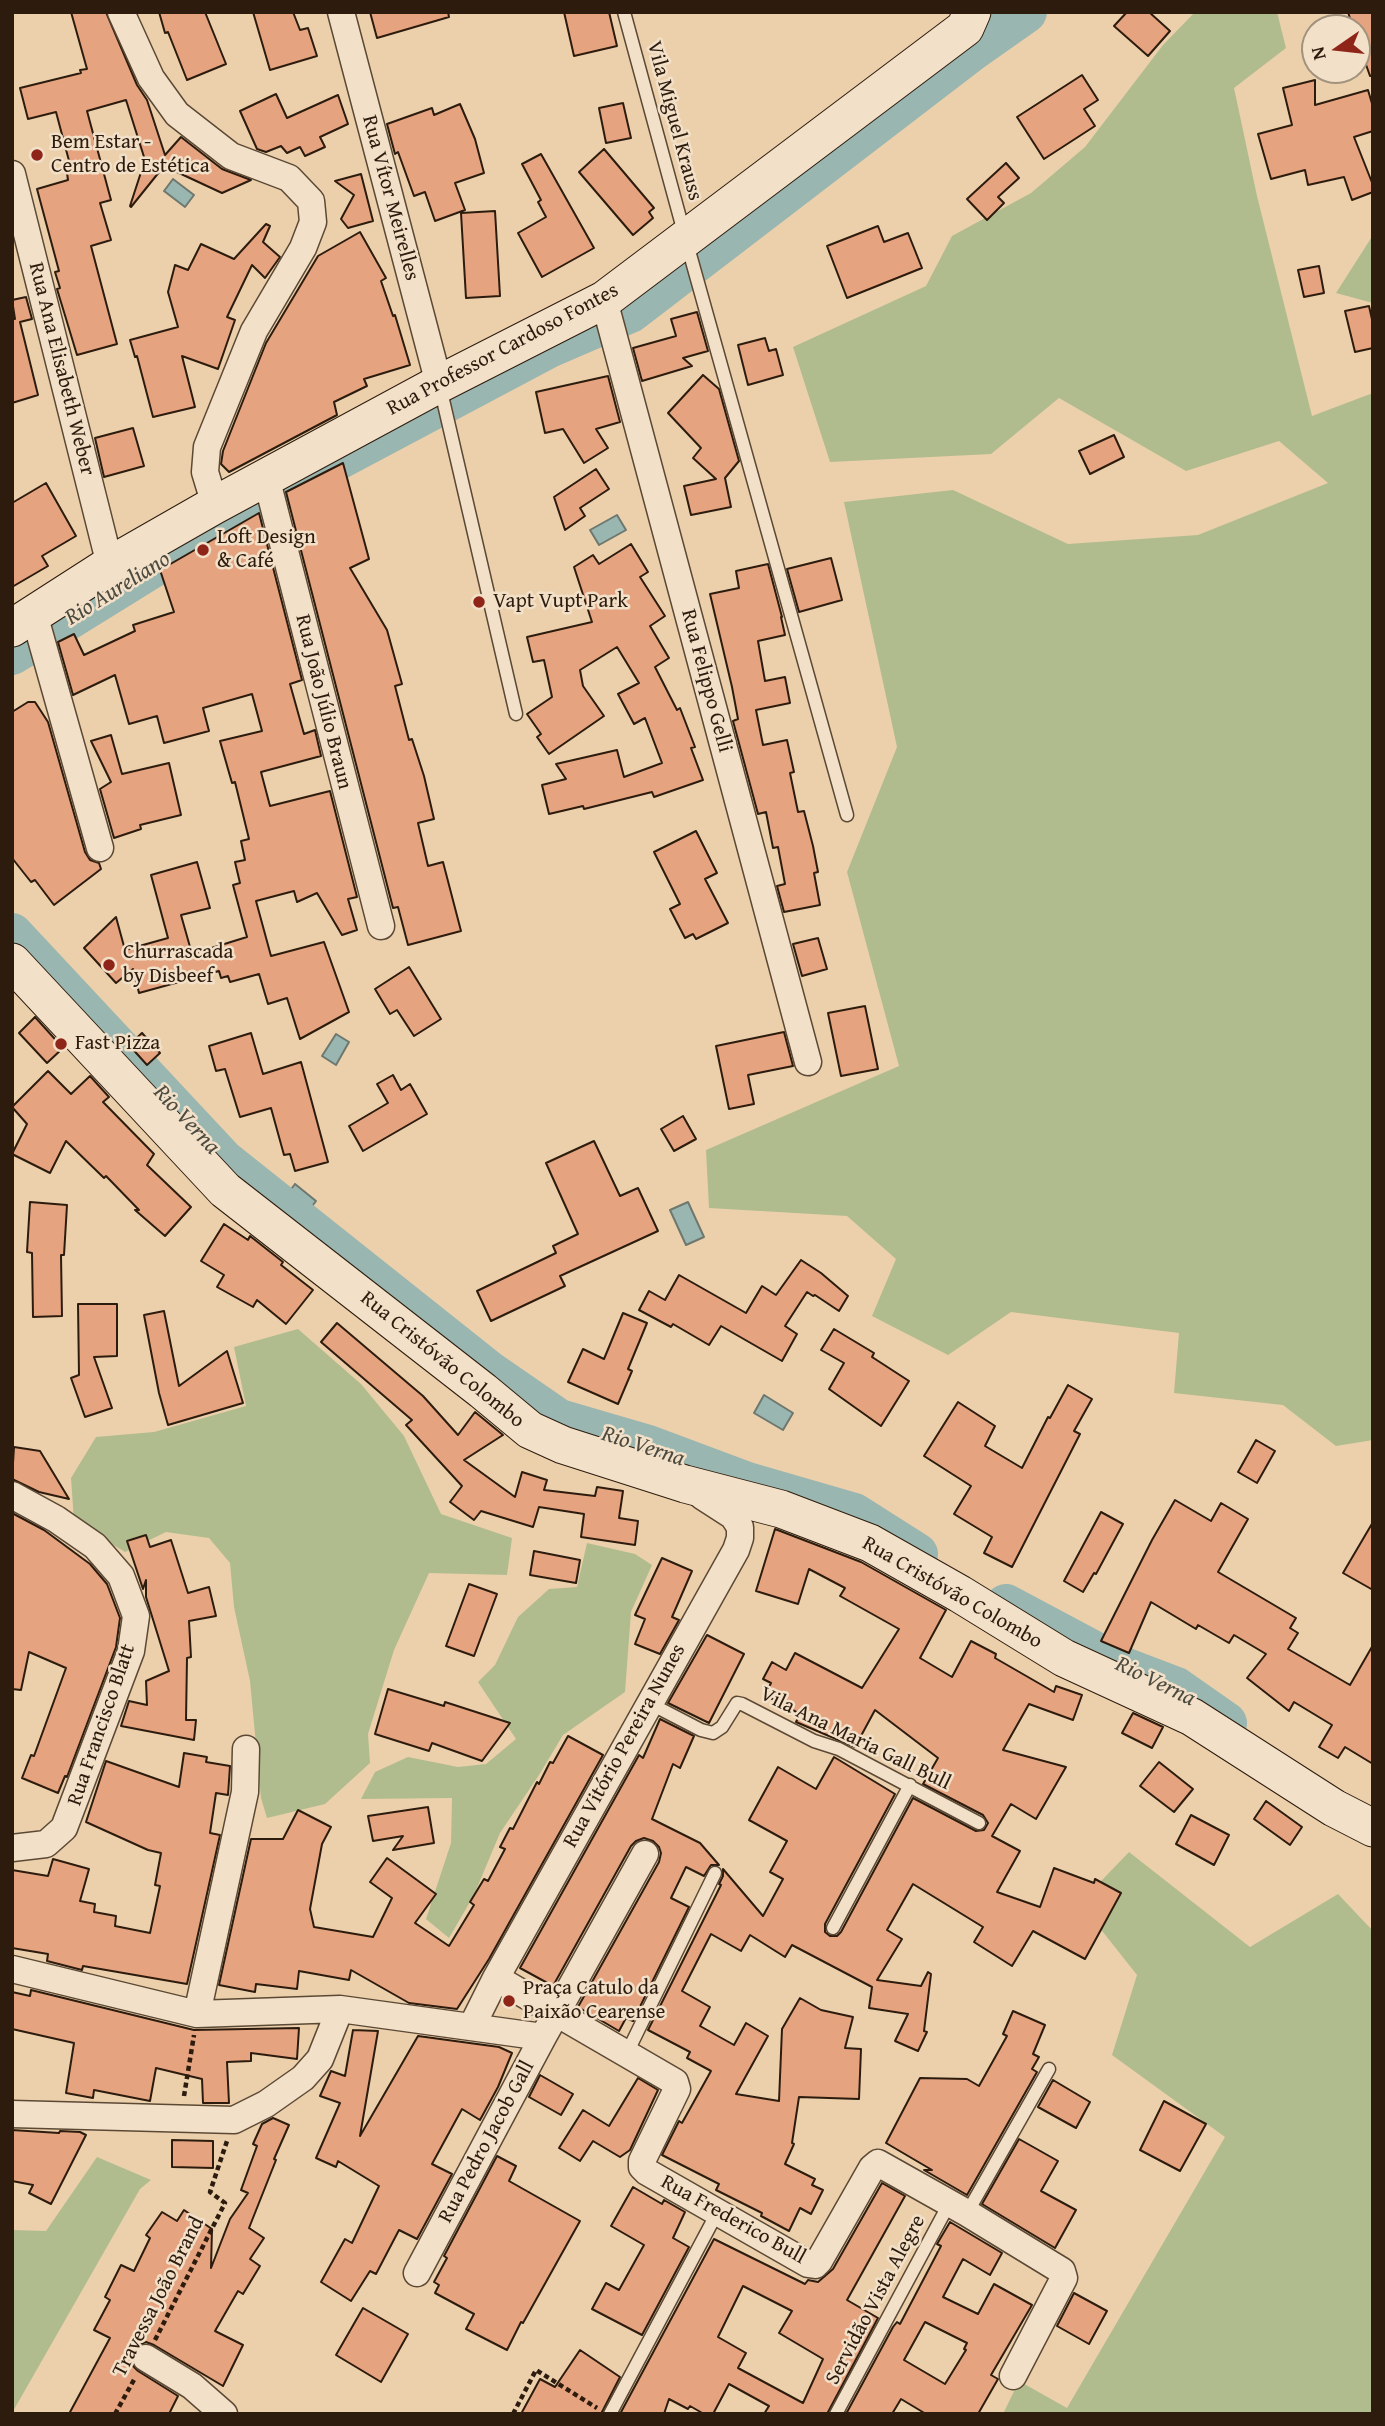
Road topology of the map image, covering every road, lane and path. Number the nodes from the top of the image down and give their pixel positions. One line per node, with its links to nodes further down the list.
1 (121, 12): 10 (street)
2 (341, 12): 8 (street, Rua Vítor Meirelles)
3 (624, 12): 6 (lane, Vila Miguel Krauss)
4 (968, 20): 6 (main road, Rua Professor Cardoso Fontes)
5 (12, 174): 11 (street, Rua Ana Elisabeth Weber)
6 (686, 240): 7 (main road, Rua Professor Cardoso Fontes); 14 (lane, Vila Miguel Krauss)
7 (604, 300): 8 (main road, Rua Professor Cardoso Fontes); 18 (street, Rua Felippo Gelli)
8 (439, 384): 9 (main road, Rua Professor Cardoso Fontes); 13 (lane)
9 (266, 477): 10 (main road, Rua Professor Cardoso Fontes); 16 (street, Rua João Júlio Braun)
10 (215, 505): 11 (main road, Rua Professor Cardoso Fontes)
11 (110, 565): 12 (main road, Rua Professor Cardoso Fontes)
12 (23, 621): 15 (street)
13 (516, 714)
14 (848, 816)
15 (100, 848)
16 (381, 926)
17 (12, 962): 19 (main road, Rua Cristóvão Colombo)
18 (808, 1062)
19 (685, 1484): 21 (street, Rua Vitório Pereira Nunes); 25 (main road, Rua Cristóvão Colombo)
20 (12, 1495): 26 (street, Rua Francisco Blatt)
21 (648, 1703): 23 (lane, Vila Ana Maria Gall Bull); 31 (street, Rua Vitório Pereira Nunes)
22 (246, 1748): 34 (street)
23 (910, 1785): 24 (lane, Vila Ana Maria Gall Bull); 29 (lane)
24 (979, 1824)
25 (1373, 1828)
26 (12, 1848)
27 (645, 1854): 33 (street, Rua Pedro Jacob Gall)
28 (715, 1873): 37 (lane)
29 (833, 1928)
30 (12, 1969): 34 (street)
31 (496, 1978): 33 (street); 35 (street, Rua Vitório Pereira Nunes)
32 (340, 2009): 34 (street); 35 (street); 41 (street)
33 (557, 2012): 36 (street, Rua Pedro Jacob Gall); 37 (street, Rua Frederico Bull)
34 (197, 2014): 40 (path)
35 (472, 2026): 36 (street)
36 (543, 2037): 44 (street, Rua Pedro Jacob Gall)
37 (627, 2053): 43 (street, Rua Frederico Bull)
38 (1049, 2069): 42 (lane, Servidão Vista Alegre)
39 (12, 2114): 40 (street)
40 (180, 2118): 41 (street)
41 (234, 2120): 45 (path, Travessa João Brand)
42 (958, 2208): 43 (street, Rua Frederico Bull); 46 (street, Rua Frederico Bull); 51 (lane, Servidão Vista Alegre)
43 (717, 2213): 50 (lane)
44 (417, 2273)
45 (146, 2358): 47 (path, Travessa João Brand); 48 (street)
46 (1013, 2376)
47 (115, 2414)
48 (224, 2414)
49 (513, 2414): 50 (path)
50 (608, 2414)
51 (836, 2414)

